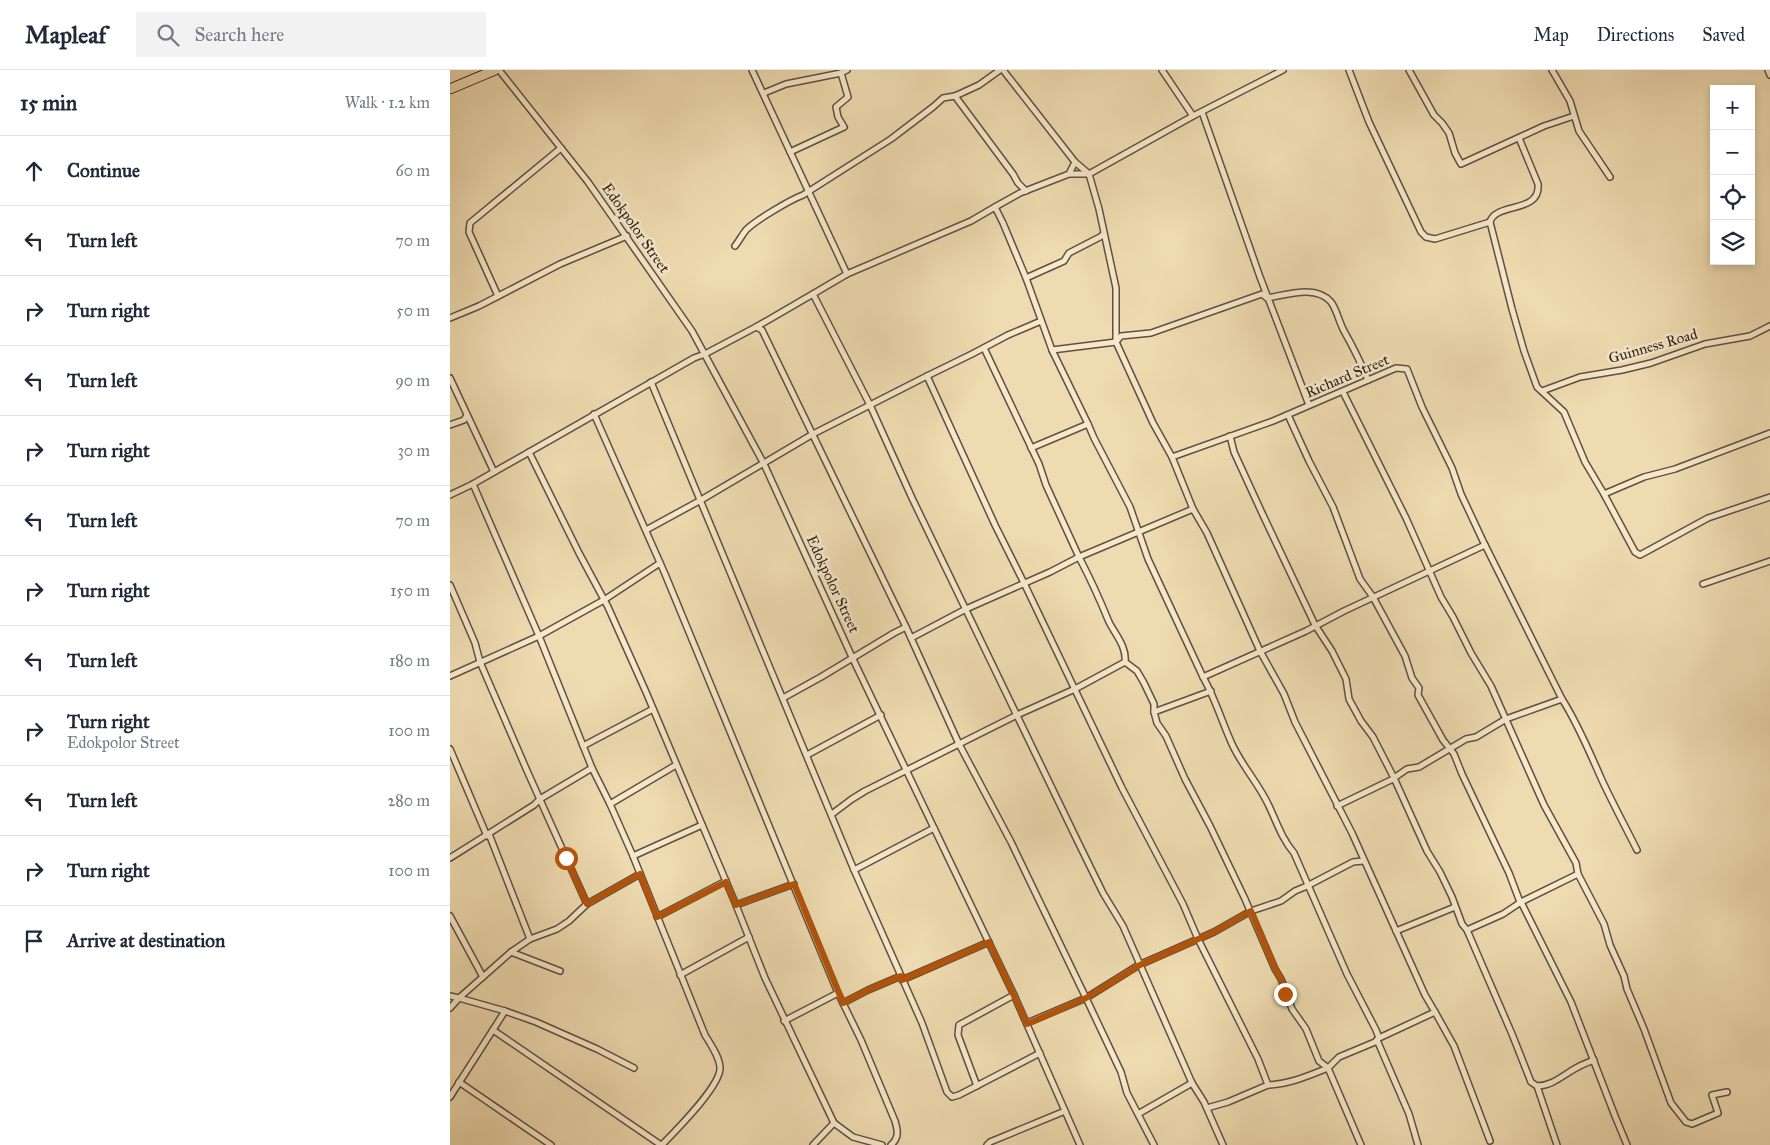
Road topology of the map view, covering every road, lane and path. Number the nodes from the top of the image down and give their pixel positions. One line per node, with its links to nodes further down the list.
1 (495, 70): 14 (highway)
2 (499, 70): 21 (street, Edokpolor Street)
3 (752, 70): 15 (street)
4 (847, 70): 12 (street)
5 (1002, 70): 16 (street); 23 (street)
6 (1162, 70): 18 (street)
7 (1283, 70): 17 (street)
8 (1349, 70): 30 (street)
9 (1409, 70): 20 (street)
10 (1552, 70): 19 (street)
11 (1768, 70): 13 (street)
12 (841, 73): 15 (street); 22 (street)
13 (1770, 75)
14 (450, 89)
15 (764, 92): 22 (street)
16 (954, 96): 27 (street); 28 (street)
17 (1202, 112): 18 (street); 38 (street)
18 (1193, 116): 25 (street)
19 (1574, 116): 20 (street); 26 (street)
20 (1519, 138): 30 (street)
21 (561, 148): 32 (street, Edokpolor Street); 37 (street)
22 (790, 152): 27 (street)
23 (1075, 162): 24 (street); 25 (street)
24 (1069, 174): 25 (street); 28 (street)
25 (1089, 174): 31 (street)
26 (1610, 177)
27 (809, 191): 33 (street); 34 (street)
28 (1026, 191): 29 (street)
29 (995, 207): 34 (street); 35 (street)
30 (1490, 222): 51 (street)
31 (1104, 234): 35 (street); 43 (street)
32 (627, 236): 37 (street); 46 (street, Edokpolor Street)
33 (735, 246)
34 (847, 274): 36 (street)
35 (1026, 278): 40 (street)
36 (813, 294): 42 (street); 53 (street)
37 (498, 296): 39 (street)
38 (1267, 298): 43 (street); 49 (street); 54 (street)
39 (450, 318)
40 (1041, 322): 44 (street); 45 (street)
41 (1770, 326): 51 (street, Guinness Road)
42 (756, 327): 46 (street); 61 (street)
43 (1116, 342): 45 (street); 65 (street)
44 (984, 348): 47 (street); 63 (street)
45 (1052, 350): 58 (street)
46 (705, 354): 50 (street); 66 (street, Edokpolor Street)
47 (927, 376): 53 (street); 81 (street)
48 (450, 378): 56 (street)
49 (1368, 380): 52 (street, Richard Street); 76 (street, Richard Street)
50 (651, 382): 55 (street); 72 (street)
51 (1542, 391): 69 (street)
52 (1343, 392): 54 (street, Richard Street); 80 (street)
53 (870, 405): 61 (street); 86 (street)
54 (1309, 405): 57 (street, Richard Street)
55 (594, 414): 64 (street); 74 (street)
56 (468, 415): 59 (street); 67 (street)
57 (1288, 415): 62 (street, Richard Street); 84 (street)
58 (1088, 424): 63 (street); 75 (street)
59 (450, 425)
60 (1770, 433): 69 (street)
61 (813, 434): 66 (street); 88 (street)
62 (1230, 436): 65 (street, Richard Street); 87 (street)
63 (1031, 448): 77 (street)
64 (529, 452): 67 (street); 85 (street)
65 (1172, 457): 73 (street)
66 (764, 464): 72 (street); 92 (street, Edokpolor Street)
67 (494, 472): 68 (street)
68 (474, 484): 70 (street); 89 (street)
69 (1604, 494): 71 (street)
70 (450, 495)
71 (1770, 497)
72 (701, 500): 74 (street); 99 (street)
73 (1193, 509): 75 (street); 91 (street)
74 (646, 530): 79 (street)
75 (1138, 531): 77 (street); 96 (street)
76 (1485, 545): 80 (street); 100 (street)
77 (1079, 557): 81 (street); 94 (street)
78 (1770, 560): 82 (street)
79 (660, 563): 85 (street); 130 (street)
80 (1429, 572): 84 (street); 105 (street)
81 (1024, 583): 86 (street); 97 (street)
82 (1703, 584)
83 (450, 585): 93 (street)
84 (1373, 597): 87 (street); 109 (street)
85 (604, 600): 89 (street); 101 (street)
86 (966, 609): 90 (street); 104 (street)
87 (1315, 625): 91 (street); 114 (street)
88 (906, 627): 90 (street); 92 (street)
89 (539, 636): 93 (street); 107 (street)
90 (910, 638): 106 (street)
91 (1260, 651): 96 (street); 117 (street)
92 (852, 657): 99 (street); 103 (street, Edokpolor Street)
93 (480, 662): 95 (street); 115 (street)
94 (1125, 662): 97 (street); 102 (street)
95 (450, 676)
96 (1203, 677): 98 (street)
97 (1075, 689): 104 (street); 143 (street)
98 (1211, 691): 102 (street); 131 (street)
99 (782, 698): 110 (street)
100 (1562, 699): 105 (street); 122 (street)
101 (653, 709): 107 (street); 111 (street)
102 (1154, 712): 136 (street)
103 (881, 715): 110 (street); 113 (street, Edokpolor Street)
104 (1017, 715): 106 (street); 146 (street)
105 (1506, 719): 109 (street); 128 (street)
106 (959, 744): 113 (street); 155 (street)
107 (582, 746): 112 (street)
108 (450, 749): 121 (street)
109 (1450, 749): 114 (street); 132 (street)
110 (808, 755): 118 (street)
111 (676, 765): 116 (street); 119 (street)
112 (592, 768): 115 (street); 116 (street)
113 (907, 771): 118 (street); 120 (street, Edokpolor Street)
114 (1393, 778): 117 (street); 135 (street)
115 (540, 799): 121 (street); 133 (street)
116 (610, 804): 123 (street)
117 (1337, 806): 125 (street)
118 (832, 814): 126 (street)
119 (702, 825): 123 (street); 129 (street)
120 (934, 828): 126 (street); 144 (street, Edokpolor Street)
121 (488, 835): 124 (street); 142 (street)
122 (1636, 850)
123 (633, 856): 127 (street)
124 (450, 858)
125 (1363, 861): 131 (street); 140 (street)
126 (854, 870): 150 (street)
127 (640, 874): 133 (street); 138 (street)
128 (1578, 874): 132 (street); 173 (street)
129 (726, 882): 134 (street); 138 (street)
130 (794, 884): 134 (street); 151 (street)
131 (1307, 886): 136 (street); 163 (street)
132 (1521, 902): 139 (street); 165 (street)
133 (587, 904): 142 (street)
134 (736, 905): 141 (street)
135 (1455, 907): 139 (street); 140 (street)
136 (1251, 911): 143 (street); 167 (street)
137 (450, 916): 149 (street)
138 (657, 917): 148 (street)
139 (1467, 930): 172 (street)
140 (1396, 931): 159 (street)
141 (749, 937): 148 (street); 160 (street)
142 (530, 939): 145 (street)
143 (1198, 939): 146 (street); 170 (street)
144 (989, 942): 150 (street); 152 (street, Edokpolor Street)
145 (510, 952): 147 (street); 149 (street)
146 (1140, 965): 155 (street); 169 (street)
147 (560, 971)
148 (680, 975): 181 (street)
149 (483, 977): 154 (street)
150 (902, 978): 156 (street); 171 (street)
151 (838, 993): 156 (street); 160 (street)
152 (1014, 995): 161 (street, Edokpolor Street); 171 (street)
153 (450, 996): 154 (street)
154 (459, 998): 157 (street); 158 (street)
155 (1086, 998): 161 (street); 177 (street)
156 (843, 1003): 184 (street)
157 (450, 1008)
158 (504, 1011): 162 (street); 166 (street)
159 (1435, 1012): 163 (street); 179 (street)
160 (784, 1021): 178 (street)
161 (1027, 1024): 164 (street, Edokpolor Street)
162 (493, 1030): 168 (street); 181 (street)
163 (1378, 1039): 167 (street); 190 (street)
164 (1040, 1053): 171 (street); 176 (street, Edokpolor Street)
165 (1594, 1060): 172 (street); 192 (street)
166 (634, 1068)
167 (1328, 1068): 170 (street); 189 (street)
168 (459, 1082): 174 (street); 180 (street)
169 (1192, 1083): 175 (street); 177 (street)
170 (1268, 1085): 175 (street)
171 (977, 1086)
172 (1537, 1086): 191 (street)
173 (1727, 1092)
174 (450, 1097)
175 (1207, 1108): 188 (street)
176 (1065, 1111): 185 (street); 186 (street, Edokpolor Street)
177 (1138, 1114): 187 (street)
178 (834, 1122): 182 (street); 183 (street)
179 (1490, 1141)
180 (551, 1145)
181 (662, 1145)
182 (813, 1145)
183 (882, 1145)
184 (891, 1145)
185 (986, 1145)
186 (1080, 1145)
187 (1154, 1145)
188 (1224, 1145)
189 (1361, 1145)
190 (1418, 1145)
191 (1557, 1145)
192 (1628, 1145)

